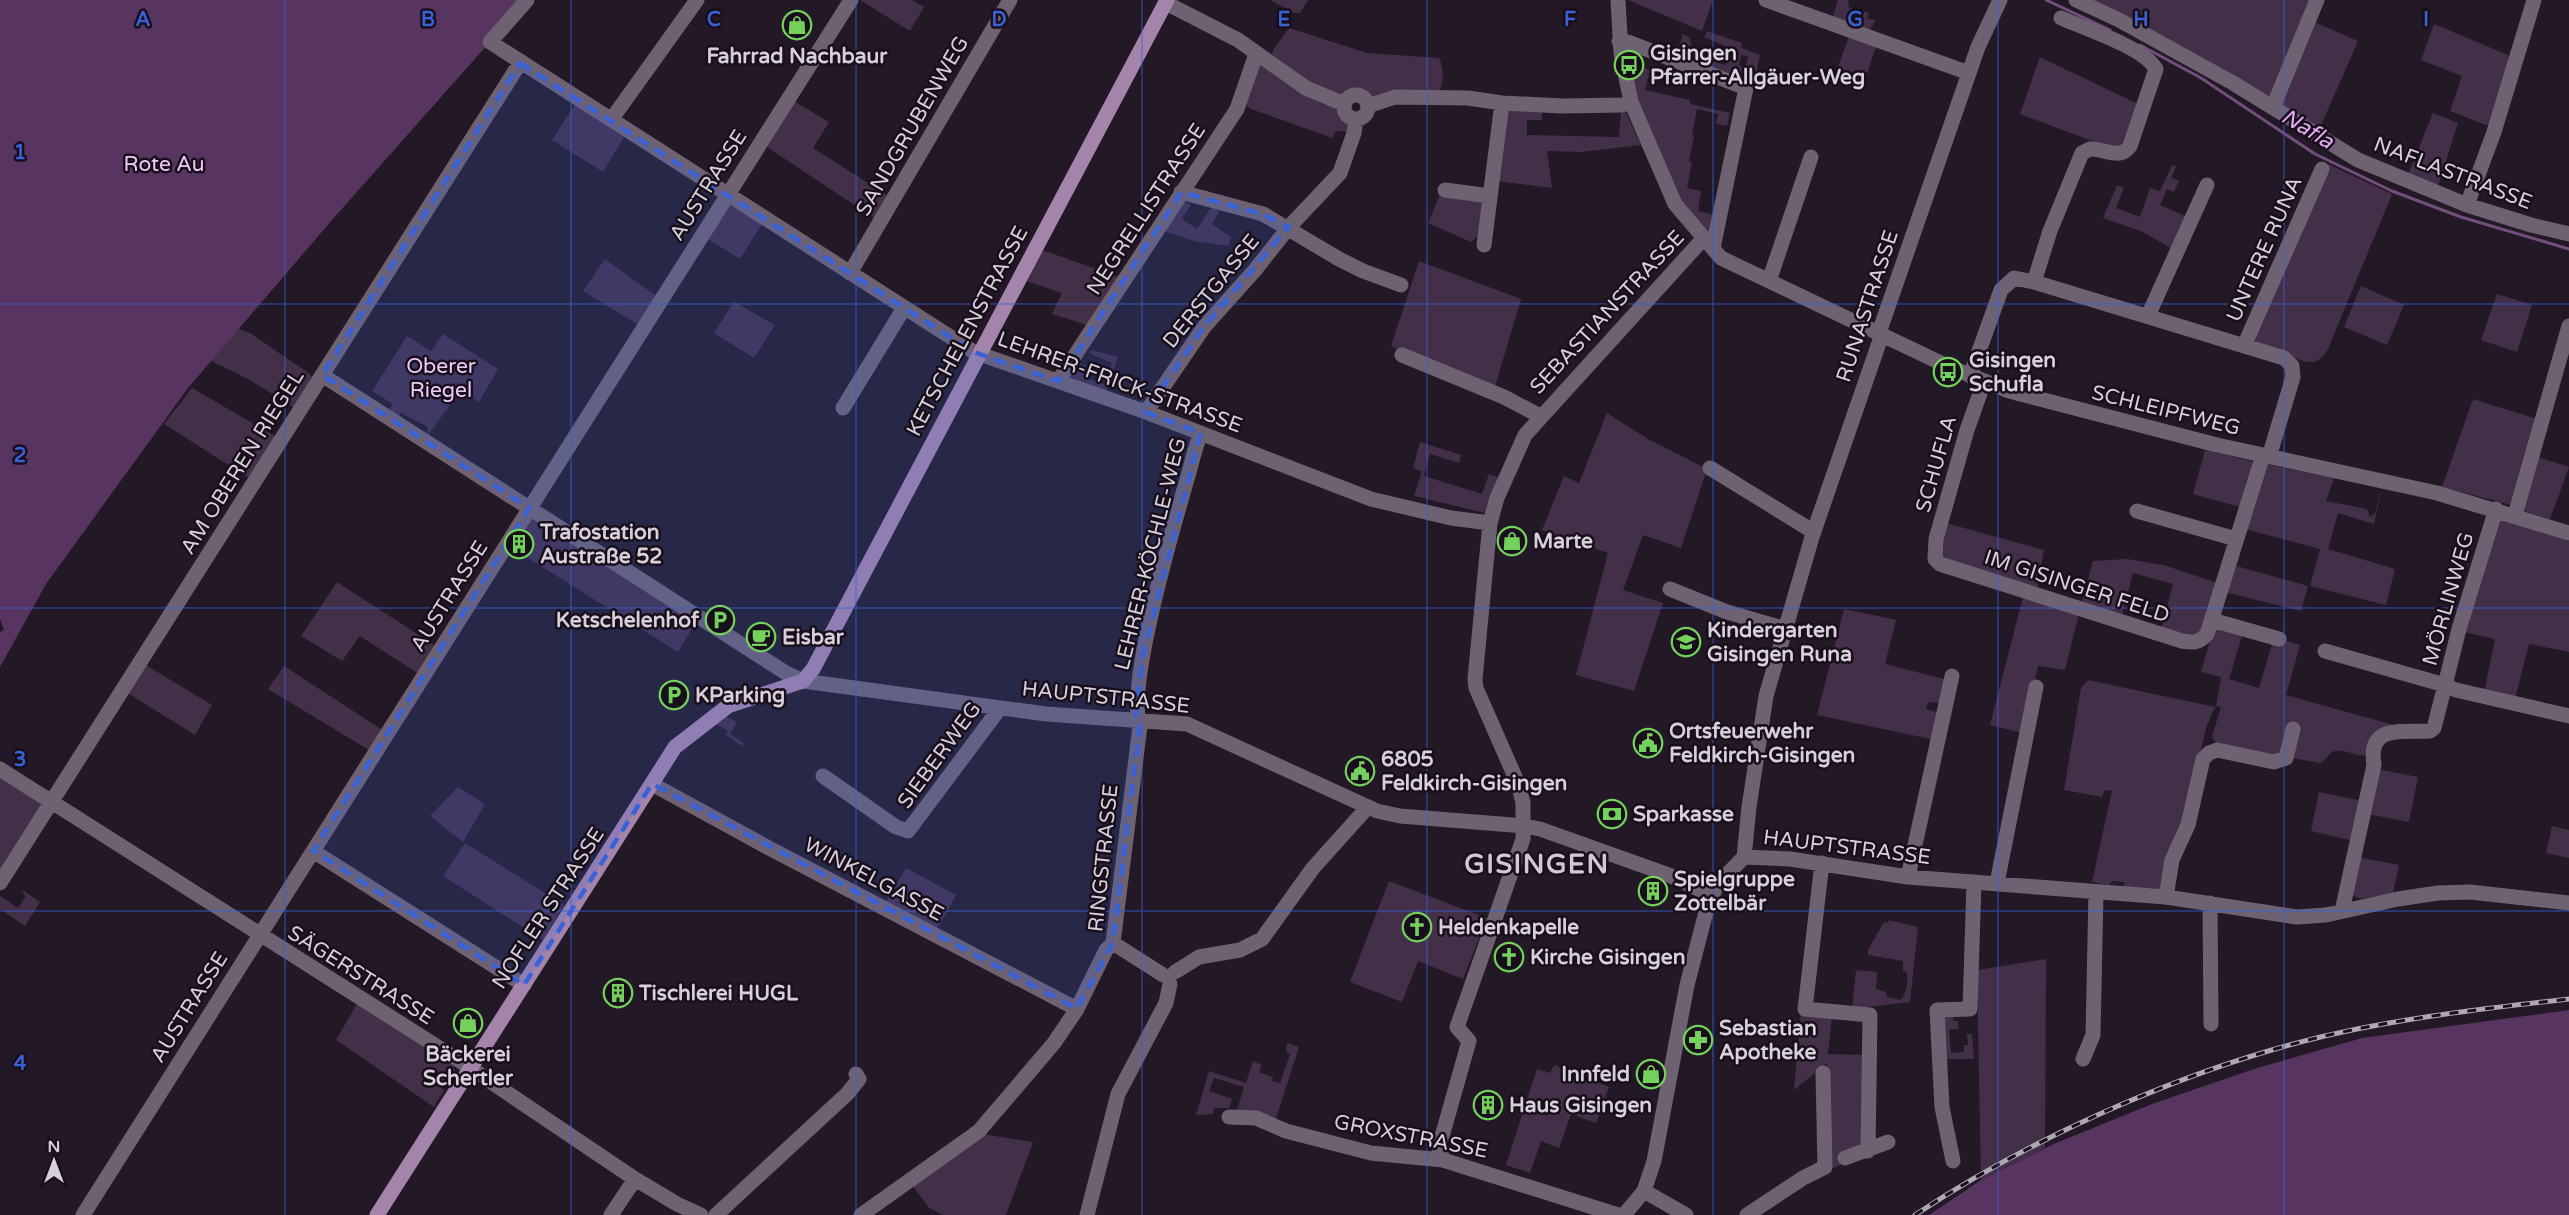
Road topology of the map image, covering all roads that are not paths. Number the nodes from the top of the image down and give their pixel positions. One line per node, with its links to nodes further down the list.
1 (527, 0): 15 (street, LEHRER-FRICK-STRASSE)
2 (697, 0): 23 (street)
3 (851, 0): 30 (street, AUSTRASSE)
4 (1010, 0): 37 (street, SANDGRUBENWEG)
5 (1618, 0): 13 (street, SEBASTIANSTRASSE)
6 (1766, 0): 16 (street)
7 (2000, 0): 16 (street, RUNASTRASSE)
8 (2076, 0): 21 (street, NAFLASTRASSE)
9 (2317, 0): 21 (street)
10 (2534, 0): 32 (street)
11 (1167, 2): 14 (street); 46 (main road, KETSCHELENSTRASSE)
12 (2061, 18): 39 (street)
13 (1619, 41): 17 (street, SEBASTIANSTRASSE); 36 (street, SEBASTIANSTRASSE)
14 (1256, 54): 19 (street); 29 (street, NEGRELLISTRASSE)
15 (520, 63): 23 (street, LEHRER-FRICK-STRASSE); 48 (street, AM OBEREN RIEGEL)
16 (1970, 73): 44 (street, RUNASTRASSE)
17 (1631, 102): 18 (street); 36 (street, SEBASTIANSTRASSE)
18 (1502, 103): 20 (street); 31 (street)
19 (1344, 104): 20 (street); 24 (street)
20 (1368, 106): 24 (street)
21 (2273, 107): 32 (street, NAFLASTRASSE)
22 (1753, 109): 36 (street)
23 (611, 120): 30 (street, LEHRER-FRICK-STRASSE)
24 (1356, 120): 33 (street, DERSTGASSE)
25 (1811, 157): 38 (street)
26 (2322, 169): 45 (street, UNTERE RUNA)
27 (2207, 186): 42 (street)
28 (1445, 190): 31 (street)
29 (1180, 192): 33 (street, DERSTGASSE); 50 (street, NEGRELLISTRASSE)
30 (728, 195): 37 (street, LEHRER-FRICK-STRASSE); 57 (street, AUSTRASSE)
31 (1490, 196): 35 (street)
32 (2467, 205): 34 (street, NAFLASTRASSE)
33 (1288, 227): 40 (street, DERSTGASSE); 52 (street, DERSTGASSE)
34 (2569, 234)
35 (1484, 245)
36 (1712, 248): 38 (street, SCHLEIPFWEG); 53 (street, SEBASTIANSTRASSE)
37 (849, 273): 41 (street, LEHRER-FRICK-STRASSE)
38 (1769, 281): 44 (street, SCHLEIPFWEG)
39 (2034, 282): 42 (street, UNTERE RUNA); 49 (street, UNTERE RUNA)
40 (1401, 285)
41 (904, 308): 46 (street, LEHRER-FRICK-STRASSE); 51 (street)
42 (2148, 316): 45 (street, UNTERE RUNA)
43 (2569, 326): 60 (street)
44 (1881, 333): 49 (street, SCHLEIPFWEG); 62 (street, RUNASTRASSE)
45 (2244, 346): 55 (street, UNTERE RUNA)
46 (979, 353): 50 (street, LEHRER-FRICK-STRASSE); 72 (main road, KETSCHELENSTRASSE)
47 (1402, 355): 53 (street, SEBASTIANSTRASSE)
48 (322, 375): 57 (street, HAUPTSTRASSE); 82 (street, AM OBEREN RIEGEL)
49 (1977, 379): 55 (street, SCHLEIPFWEG); 65 (street, SCHUFLA)
50 (1058, 381): 52 (street, LEHRER-FRICK-STRASSE)
51 (843, 408)
52 (1146, 412): 54 (street, LEHRER-FRICK-STRASSE)
53 (1540, 416): 61 (street, SEBASTIANSTRASSE)
54 (1201, 433): 61 (street, LEHRER-FRICK-STRASSE); 77 (street, LEHRER-KÖCHLE-WEG)
55 (2266, 456): 58 (street, SCHLEIPFWEG); 64 (street)
56 (1710, 468): 62 (street)
57 (529, 508): 72 (street, HAUPTSTRASSE); 85 (street, AUSTRASSE)
58 (2496, 509): 60 (street, SCHLEIPFWEG); 73 (street, MÖRLINWEG)
59 (2137, 512): 64 (street)
60 (2515, 516): 63 (street, SCHLEIPFWEG)
61 (1490, 524): 84 (street, SEBASTIANSTRASSE)
62 (1814, 532): 68 (street, RUNASTRASSE)
63 (2569, 533)
64 (2236, 539): 67 (street)
65 (1935, 559): 67 (street, IM GISINGER FELD)
66 (1670, 589): 68 (street)
67 (2210, 627): 69 (street)
68 (1786, 630): 86 (street, RUNASTRASSE)
69 (2279, 639)
70 (2325, 651): 73 (street, MÖRLINWEG)
71 (1952, 676): 88 (street)
72 (803, 681): 75 (street, HAUPTSTRASSE); 81 (main road, NOFLER STRASSE)
73 (2445, 685): 76 (street); 97 (street)
74 (2036, 687): 91 (street)
75 (1000, 708): 77 (street, HAUPTSTRASSE); 80 (street, SIEBERWEG)
76 (2569, 716)
77 (1138, 721): 83 (street, HAUPTSTRASSE); 99 (street, RINGSTRASSE)
78 (2293, 729): 94 (street)
79 (0, 769): 82 (street, SÄGERSTRASSE)
80 (823, 776)
81 (652, 784): 101 (main road, NOFLER STRASSE); 102 (street, WINKELGASSE)
82 (51, 802): 90 (street, AM OBEREN RIEGEL); 98 (street, SÄGERSTRASSE)
83 (1367, 808): 84 (street, HAUPTSTRASSE); 100 (street)
84 (1525, 826): 93 (street, HAUPTSTRASSE); 112 (street, SEBASTIANSTRASSE)
85 (313, 851): 98 (street, AUSTRASSE); 101 (street)
86 (1744, 857): 87 (street, HAUPTSTRASSE); 93 (street, HAUPTSTRASSE)
87 (1822, 863): 88 (street, HAUPTSTRASSE); 110 (street)
88 (1908, 877): 89 (street, HAUPTSTRASSE)
89 (1974, 882): 91 (street, HAUPTSTRASSE); 113 (street)
90 (0, 883)
91 (1997, 883): 92 (street, HAUPTSTRASSE)
92 (2096, 892): 94 (street, HAUPTSTRASSE); 104 (street)
93 (1711, 895): 115 (street)
94 (2166, 897): 95 (street, HAUPTSTRASSE)
95 (2210, 903): 97 (street, HAUPTSTRASSE); 103 (street)
96 (2569, 903): 97 (street, HAUPTSTRASSE)
97 (2342, 911)
98 (259, 935): 105 (street, SÄGERSTRASSE); 116 (street, AUSTRASSE)
99 (1113, 943): 100 (street, RINGSTRASSE); 102 (street)
100 (1170, 977): 122 (street)
101 (524, 985): 105 (main road, NOFLER STRASSE)
102 (1077, 1010): 121 (street)
103 (2211, 1024)
104 (2083, 1059)
105 (470, 1067): 114 (street, SÄGERSTRASSE); 117 (main road, NOFLER STRASSE)
106 (1823, 1073): 126 (street)
107 (856, 1074): 120 (street)
108 (1229, 1117): 112 (street, GROXSTRASSE)
109 (1888, 1142): 110 (street)
110 (1868, 1151): 111 (street)
111 (1845, 1158)
112 (1443, 1160): 123 (street, GROXSTRASSE)
113 (1953, 1161)
114 (635, 1179): 118 (street); 119 (street, SÄGERSTRASSE)
115 (1644, 1191): 124 (street); 125 (street)
116 (83, 1215)
117 (377, 1215)
118 (611, 1215)
119 (701, 1215)
120 (716, 1215)
121 (861, 1215)
122 (1087, 1215)
123 (1618, 1215)
124 (1624, 1215)
125 (1686, 1215)
126 (1747, 1215)

